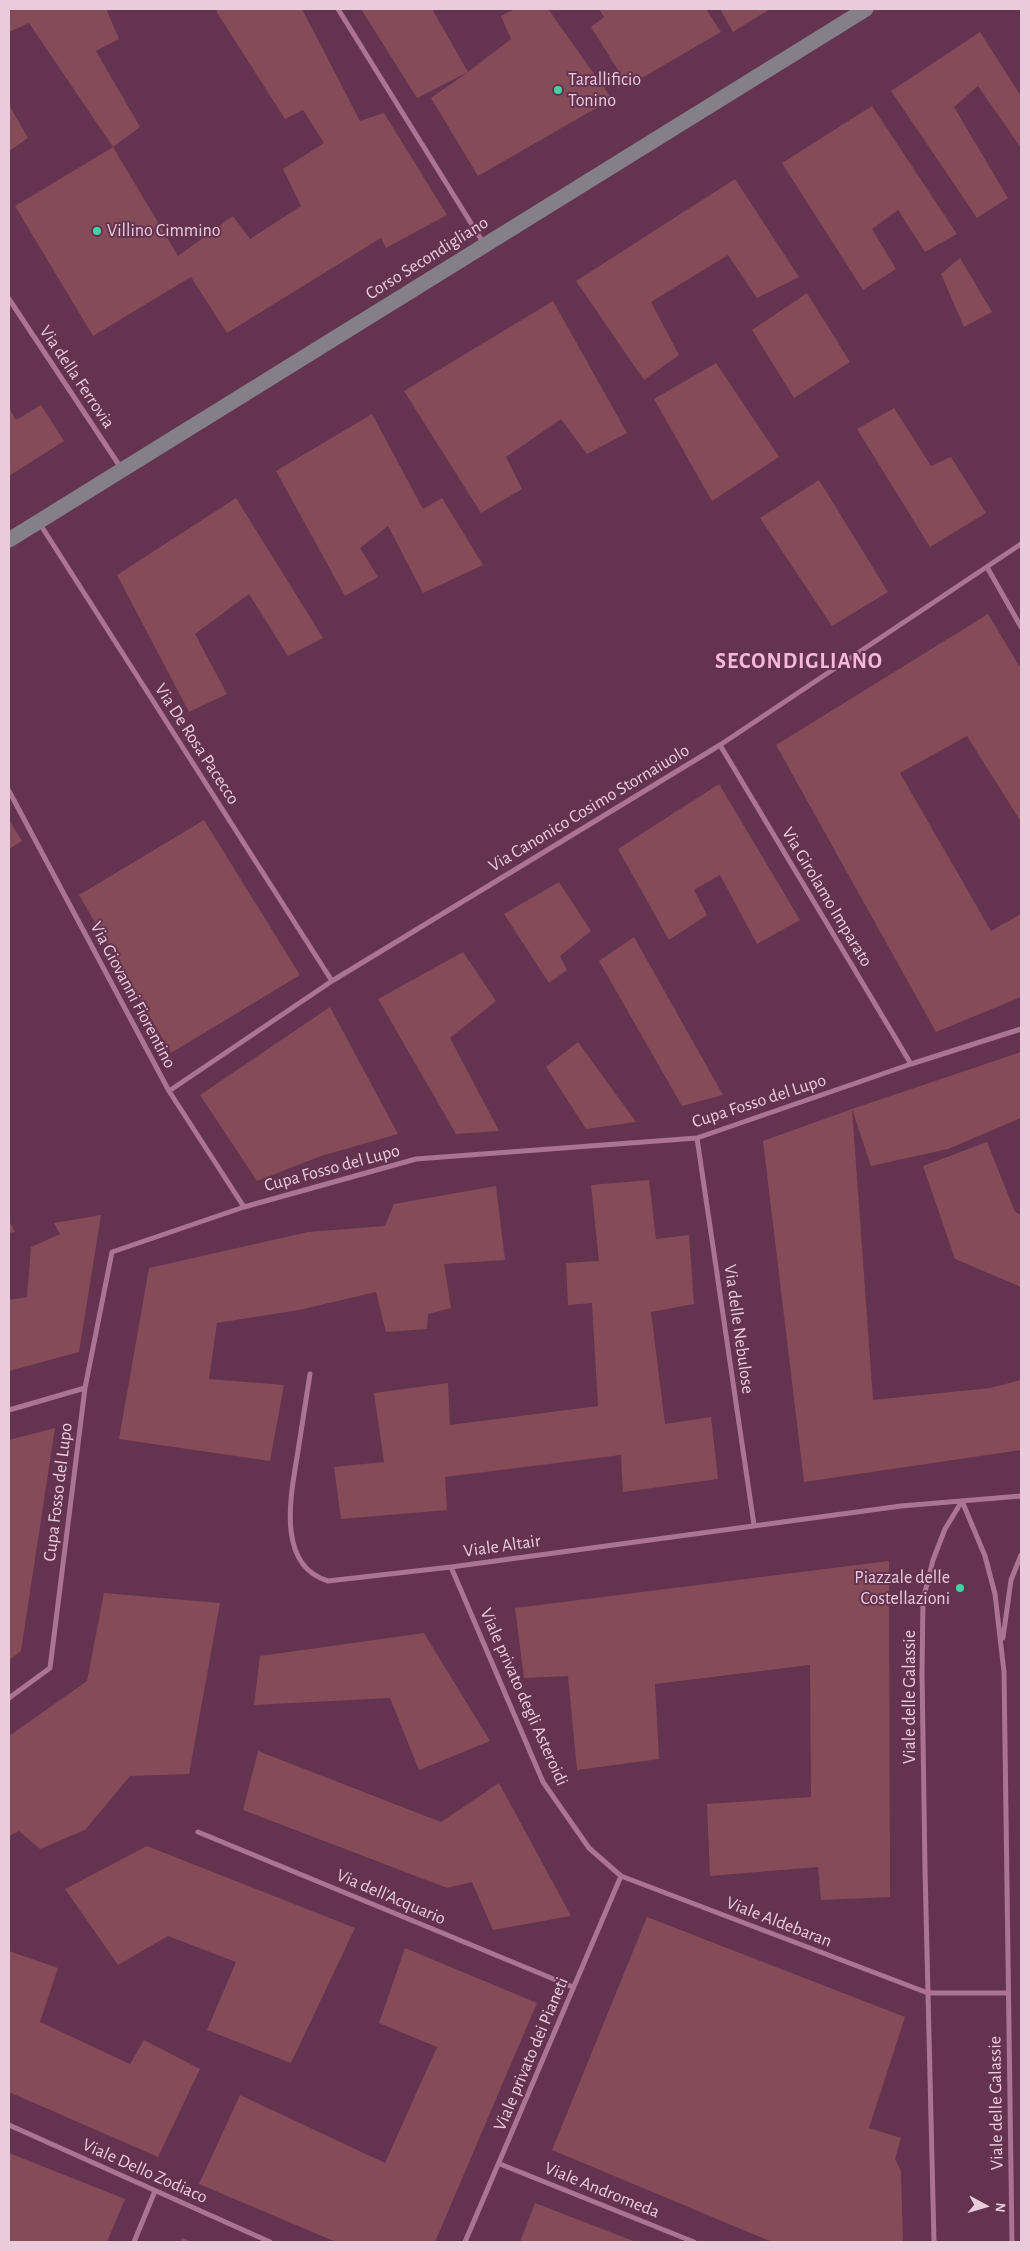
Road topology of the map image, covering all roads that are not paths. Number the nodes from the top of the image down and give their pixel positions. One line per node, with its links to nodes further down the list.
1 (338, 9): 3 (street)
2 (866, 9): 3 (main road, Corso Secondigliano)
3 (484, 244): 5 (main road, Corso Secondigliano)
4 (9, 299): 5 (street, Via della Ferrovia)
5 (122, 469): 6 (main road, Corso Secondigliano)
6 (38, 522): 7 (main road, Corso Secondigliano); 13 (street, Via De Rosa Pacecco)
7 (9, 540)
8 (1021, 544): 9 (street, Via Canonico Cosimo Stornaiuolo)
9 (986, 566): 10 (street); 11 (street, Via Canonico Cosimo Stornaiuolo)
10 (1021, 626)
11 (720, 745): 13 (street, Via Canonico Cosimo Stornaiuolo); 15 (street, Via Girolamo Imparato)
12 (9, 791): 16 (street, Via Giovanni Fiorentino)
13 (332, 980): 16 (street, Via Canonico Cosimo Stornaiuolo)
14 (1021, 1029): 15 (street, Cupa Fosso del Lupo)
15 (910, 1064): 17 (street, Cupa Fosso del Lupo)
16 (169, 1091): 18 (street, Via Giovanni Fiorentino)
17 (697, 1138): 18 (street, Cupa Fosso del Lupo); 24 (street, Via delle Nebulose)
18 (244, 1207): 20 (street, Cupa Fosso del Lupo)
19 (310, 1374): 26 (street, Viale Altair)
20 (85, 1388): 21 (street); 28 (street, Cupa Fosso del Lupo)
21 (9, 1410)
22 (1021, 1496): 23 (street)
23 (962, 1501): 24 (street, Viale Altair); 27 (street, Viale delle Galassie); 32 (street, Viale delle Galassie)
24 (754, 1525): 26 (street, Viale Altair)
25 (1021, 1555): 27 (street, Viale delle Galassie)
26 (451, 1567): 30 (street, Viale privato degli Asteroidi)
27 (1002, 1646): 33 (street, Viale delle Galassie)
28 (9, 1698)
29 (198, 1832): 31 (street, Via dell'Acquario)
30 (620, 1876): 31 (street, Viale privato dei Pianeti); 32 (street, Viale Aldebaran)
31 (573, 1988): 35 (street, Viale privato dei Pianeti)
32 (928, 1993): 33 (street); 41 (street, Viale delle Galassie)
33 (1008, 1993): 42 (street, Viale delle Galassie)
34 (9, 2125): 36 (street, Viale Dello Zodiaco)
35 (500, 2164): 39 (street, Viale privato dei Pianeti); 40 (street, Viale Andromeda)
36 (155, 2191): 37 (street); 38 (street, Viale Dello Zodiaco)
37 (134, 2242)
38 (270, 2242)
39 (465, 2242)
40 (694, 2242)
41 (934, 2242)
42 (1012, 2242)

